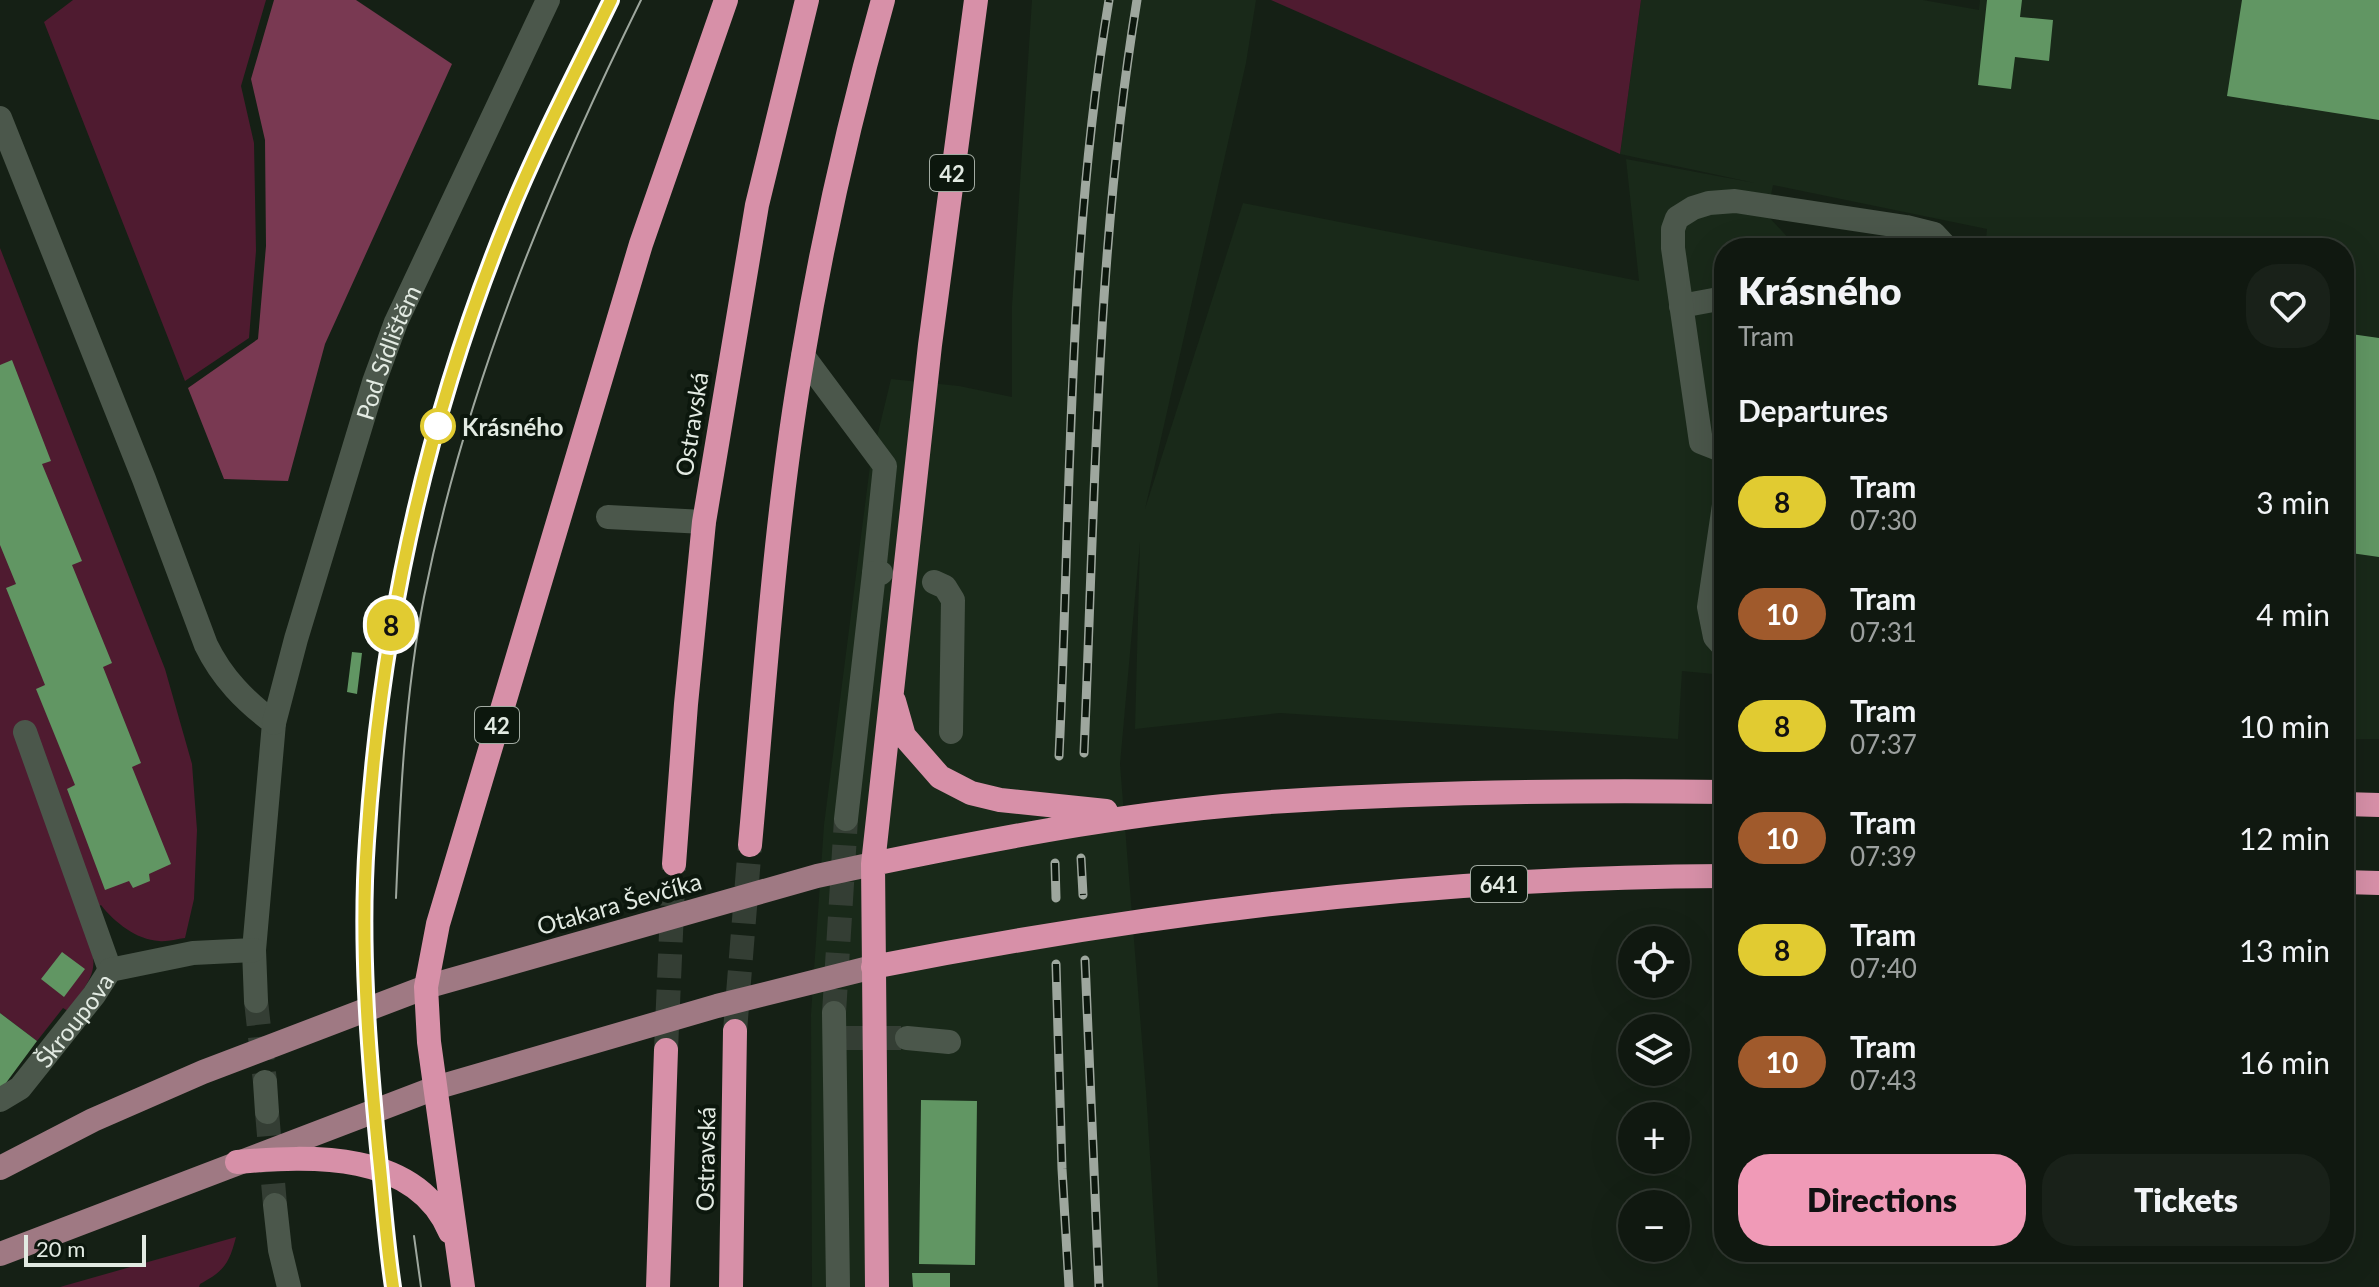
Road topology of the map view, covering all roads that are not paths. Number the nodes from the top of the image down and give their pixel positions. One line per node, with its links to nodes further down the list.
1 (548, 0): 18 (street, Pod Sídlištěm)
2 (726, 0): 35 (highway, 42)
3 (807, 0): 13 (highway, Ostravská)
4 (883, 0): 10 (highway)
5 (976, 0): 17 (highway, 42)
6 (0, 118): 18 (street)
7 (1938, 238): 9 (street)
8 (1714, 300): 9 (street)
9 (1681, 306): 11 (street)
10 (803, 356): 25 (street); 26 (highway)
11 (1714, 447)
12 (608, 517): 13 (street)
13 (704, 522): 27 (highway, Ostravská)
14 (1714, 573): 16 (street)
15 (934, 582): 20 (street)
16 (1714, 632)
17 (890, 689): 24 (highway); 28 (highway, 42)
18 (274, 723): 32 (street)
19 (25, 732): 34 (street)
20 (951, 732)
21 (1714, 792): 24 (highway, Otakara Ševčíka)
22 (2354, 804): 23 (highway)
23 (2379, 805)
24 (1149, 815): 28 (highway, Otakara Ševčíka)
25 (846, 819)
26 (750, 845)
27 (674, 864)
28 (873, 864): 33 (highway, 42); 35 (main road, Otakara Ševčíka)
29 (1714, 876): 33 (highway, 641)
30 (2354, 882): 31 (highway)
31 (2379, 883)
32 (254, 950): 34 (street, Škroupova); 36 (street)
33 (873, 967): 43 (main road); 56 (highway, 42)
34 (110, 970): 44 (street, Škroupova)
35 (426, 987): 43 (highway, 42); 47 (main road, Otakara Ševčíka)
36 (256, 1001)
37 (834, 1013): 55 (street)
38 (735, 1031): 54 (highway, Ostravská)
39 (907, 1038): 40 (street)
40 (949, 1042)
41 (666, 1050): 53 (highway, Ostravská)
42 (265, 1082): 45 (street)
43 (435, 1088): 46 (main road); 49 (highway, 42)
44 (0, 1100)
45 (267, 1112)
46 (237, 1162): 49 (highway); 50 (main road)
47 (0, 1168)
48 (275, 1205): 51 (street)
49 (458, 1253): 52 (highway, 42)
50 (0, 1254)
51 (289, 1287)
52 (463, 1287)
53 (658, 1287)
54 (731, 1287)
55 (838, 1287)
56 (877, 1287)

